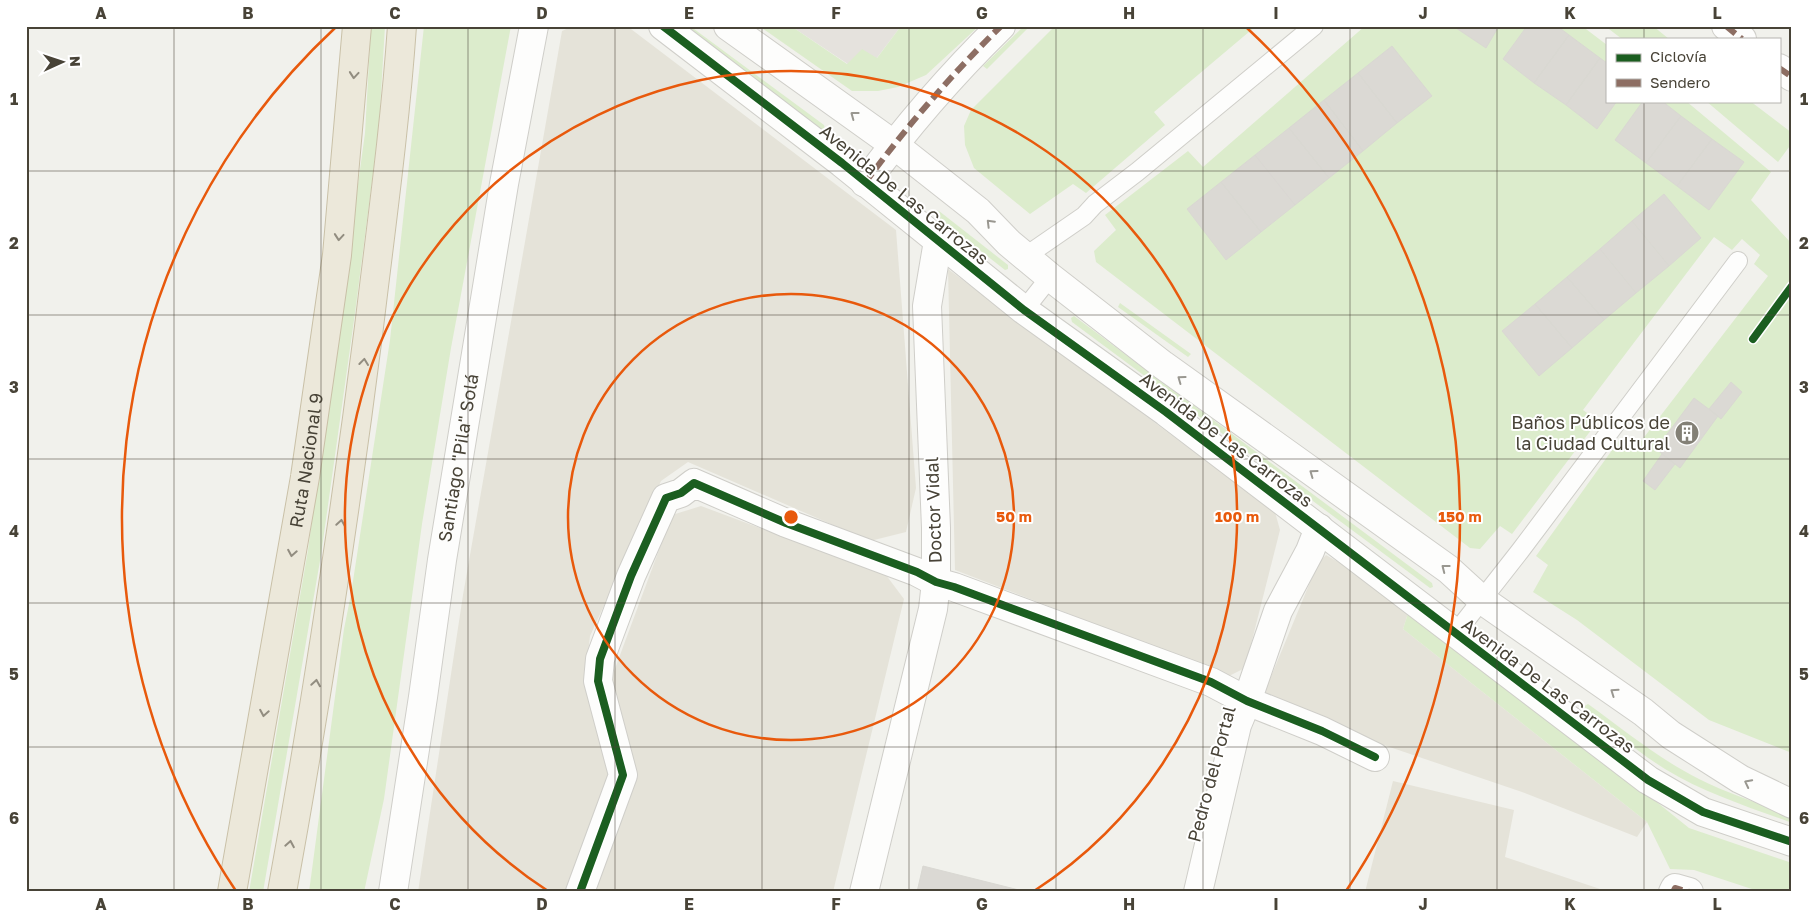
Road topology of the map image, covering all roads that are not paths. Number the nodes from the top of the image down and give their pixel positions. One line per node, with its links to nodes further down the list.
1 (357, 26): 27 (highway, Ruta Nacional 9, one-way to 27)
2 (402, 26): 28 (highway, one-way to 2)
3 (534, 26): 29 (street, Santiago "Pila" Solá)
4 (662, 26): 13 (street, Avenida De Las Carrozas)
5 (728, 26): 12 (street, Avenida De Las Carrozas, one-way to 5)
6 (1001, 26): 12 (street)
7 (1314, 26): 15 (lane)
8 (1726, 26): 9 (street)
9 (1741, 38)
10 (1780, 69): 11 (street)
11 (1792, 77)
12 (893, 144): 13 (street); 15 (street, Avenida De Las Carrozas, one-way to 12)
13 (865, 183): 14 (street, Avenida De Las Carrozas)
14 (938, 242): 18 (street, Avenida De Las Carrozas); 20 (street, Doctor Vidal)
15 (1026, 256): 17 (street, Avenida De Las Carrozas)
16 (1738, 261): 21 (lane)
17 (1050, 277): 18 (lane); 21 (street, Avenida De Las Carrozas, one-way to 17)
18 (1024, 310): 19 (street, Avenida De Las Carrozas)
19 (1319, 528): 22 (street, Avenida De Las Carrozas); 23 (street, Pedro del Portal)
20 (936, 582): 23 (street); 30 (street); 31 (street, Doctor Vidal)
21 (1482, 600): 22 (lane); 25 (street, Avenida De Las Carrozas, one-way to 21)
22 (1455, 634): 26 (street, Avenida De Las Carrozas)
23 (1247, 701): 24 (street); 32 (street, Pedro del Portal)
24 (1375, 757)
25 (1792, 804)
26 (1792, 842)
27 (232, 892)
28 (282, 892)
29 (393, 892)
30 (580, 892)
31 (864, 892)
32 (1198, 892)

